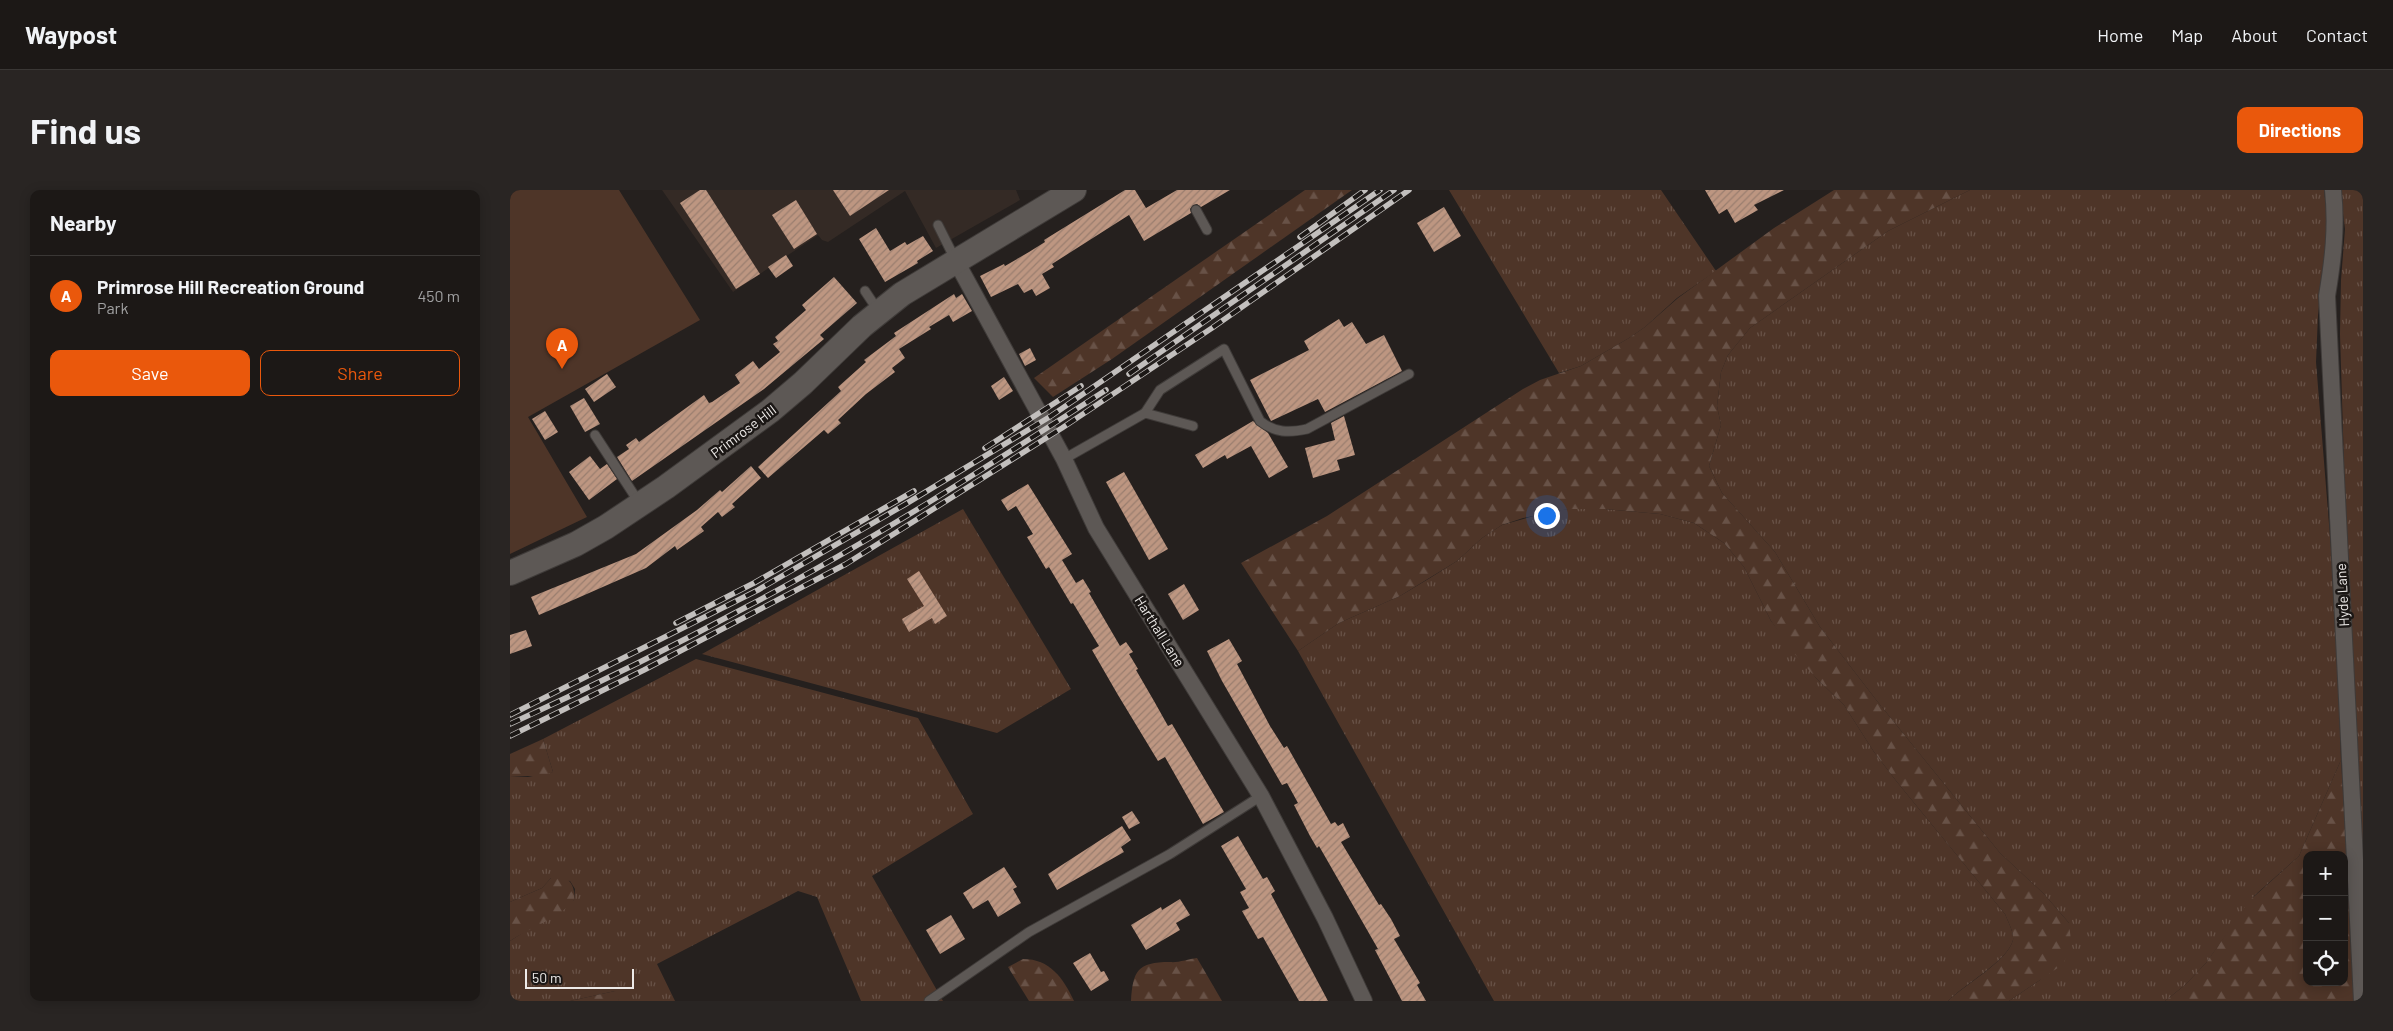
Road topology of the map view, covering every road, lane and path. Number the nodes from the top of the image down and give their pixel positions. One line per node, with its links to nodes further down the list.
1 (1074, 190): 6 (street, Primrose Hill)
2 (2333, 190): 19 (street, Hyde Lane)
3 (1196, 210): 5 (lane)
4 (938, 225): 6 (lane)
5 (1207, 230)
6 (956, 261): 8 (street, Primrose Hill); 13 (street, Harthall Lane)
7 (864, 291): 8 (lane)
8 (880, 312): 14 (street, Primrose Hill)
9 (1409, 374): 10 (lane)
10 (1145, 413): 11 (lane); 13 (lane)
11 (1193, 426)
12 (595, 435): 14 (lane)
13 (1064, 459): 16 (street, Harthall Lane)
14 (640, 504): 15 (street, Primrose Hill)
15 (510, 573)
16 (1261, 796): 17 (lane); 18 (street, Harthall Lane)
17 (929, 1001)
18 (1364, 1001)
19 (2362, 1001)

